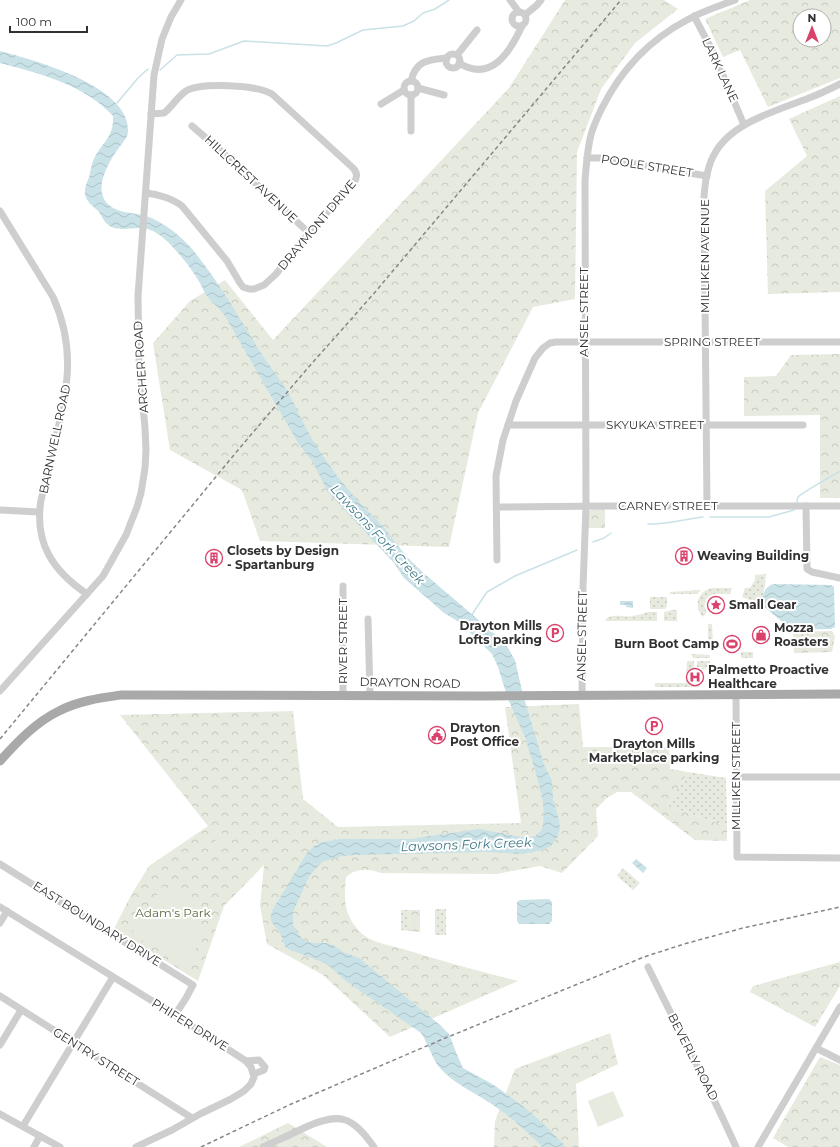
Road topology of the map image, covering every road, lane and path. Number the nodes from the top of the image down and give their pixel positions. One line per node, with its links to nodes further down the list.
1 (181, 0): 18 (street, ARCHER ROAD)
2 (510, 0): 5 (street)
3 (541, 0): 5 (street)
4 (735, 0): 6 (street, ANSEL STREET)
5 (522, 14): 7 (street); 7 (street)
6 (694, 16): 19 (street, LARK LANE); 22 (street, ANSEL STREET)
7 (522, 26): 11 (street)
8 (478, 30): 9 (street)
9 (457, 55): 10 (street); 11 (street)
10 (447, 58): 11 (street); 12 (street)
11 (459, 63)
12 (411, 81): 14 (street); 15 (street)
13 (840, 84): 19 (street, MILLIKEN AVENUE)
14 (418, 88): 15 (street); 16 (street)
15 (408, 93): 17 (street); 21 (street)
16 (444, 95)
17 (381, 104)
18 (151, 114): 24 (street, ARCHER ROAD); 26 (street, DRAYMONT DRIVE)
19 (744, 125): 23 (street, MILLIKEN AVENUE)
20 (192, 126): 26 (street, HILLCREST AVENUE)
21 (411, 131)
22 (587, 158): 23 (street, POOLE STREET); 27 (street, ANSEL STREET)
23 (707, 176): 29 (street, MILLIKEN AVENUE)
24 (146, 193): 26 (street, DRAYMONT DRIVE); 44 (street, ARCHER ROAD)
25 (0, 211): 40 (street, BARNWELL ROAD)
26 (309, 233)
27 (584, 342): 29 (street, SPRING STREET); 30 (street, SPRING STREET); 31 (street, ANSEL STREET)
28 (840, 342): 29 (street, SPRING STREET)
29 (705, 343): 32 (street, MILLIKEN AVENUE)
30 (508, 425): 31 (street, SKYUKA STREET); 38 (street, SPRING STREET)
31 (585, 425): 32 (street, SKYUKA STREET); 34 (street, ANSEL STREET)
32 (706, 425): 33 (street, SKYUKA STREET); 35 (street, MILLIKEN AVENUE)
33 (803, 425)
34 (586, 506): 35 (street, CARNEY STREET); 38 (street, CARNEY STREET); 51 (street, ANSEL STREET)
35 (707, 506): 36 (street, CARNEY STREET)
36 (804, 506): 37 (street, CARNEY STREET); 42 (street)
37 (840, 506)
38 (497, 507): 41 (street, SPRING STREET)
39 (0, 510): 40 (street)
40 (39, 512): 44 (street, BARNWELL ROAD)
41 (497, 560)
42 (840, 578)
43 (343, 586): 48 (street, RIVER STREET)
44 (87, 594): 46 (street, ARCHER ROAD)
45 (368, 619): 49 (street)
46 (0, 691)
47 (840, 694): 50 (main road, DRAYTON ROAD)
48 (343, 695): 49 (main road, DRAYTON ROAD); 52 (main road, DRAYTON ROAD)
49 (370, 695): 51 (main road, DRAYTON ROAD)
50 (736, 695): 51 (main road, DRAYTON ROAD); 53 (street, MILLIKEN STREET)
51 (582, 696)
52 (0, 760)
53 (736, 777): 54 (street); 55 (street, MILLIKEN STREET)
54 (840, 777)
55 (840, 858)
56 (0, 864): 65 (street, EAST BOUNDARY DRIVE)
57 (0, 907): 58 (street, PHIFER DRIVE)
58 (7, 911): 59 (street); 61 (street, PHIFER DRIVE)
59 (0, 923)
60 (648, 967): 81 (street, BEVERLY ROAD)
61 (113, 977): 65 (street, PHIFER DRIVE); 66 (street)
62 (0, 996): 64 (street, GENTRY STREET)
63 (840, 1007): 68 (street)
64 (21, 1010): 66 (street, GENTRY STREET); 67 (street)
65 (175, 1015): 70 (street, PHIFER DRIVE)
66 (73, 1042): 73 (street, GENTRY STREET); 74 (street)
67 (0, 1046)
68 (816, 1048): 69 (street); 82 (street)
69 (840, 1060)
70 (246, 1061): 71 (street, PHIFER DRIVE); 71 (street)
71 (254, 1074): 73 (street)
72 (0, 1114): 74 (street)
73 (192, 1118): 78 (street)
74 (23, 1126): 75 (street)
75 (40, 1136): 76 (street); 77 (street)
76 (34, 1147)
77 (60, 1147)
78 (136, 1147)
79 (263, 1147): 80 (street)
80 (374, 1147)
81 (736, 1147)
82 (758, 1147)

